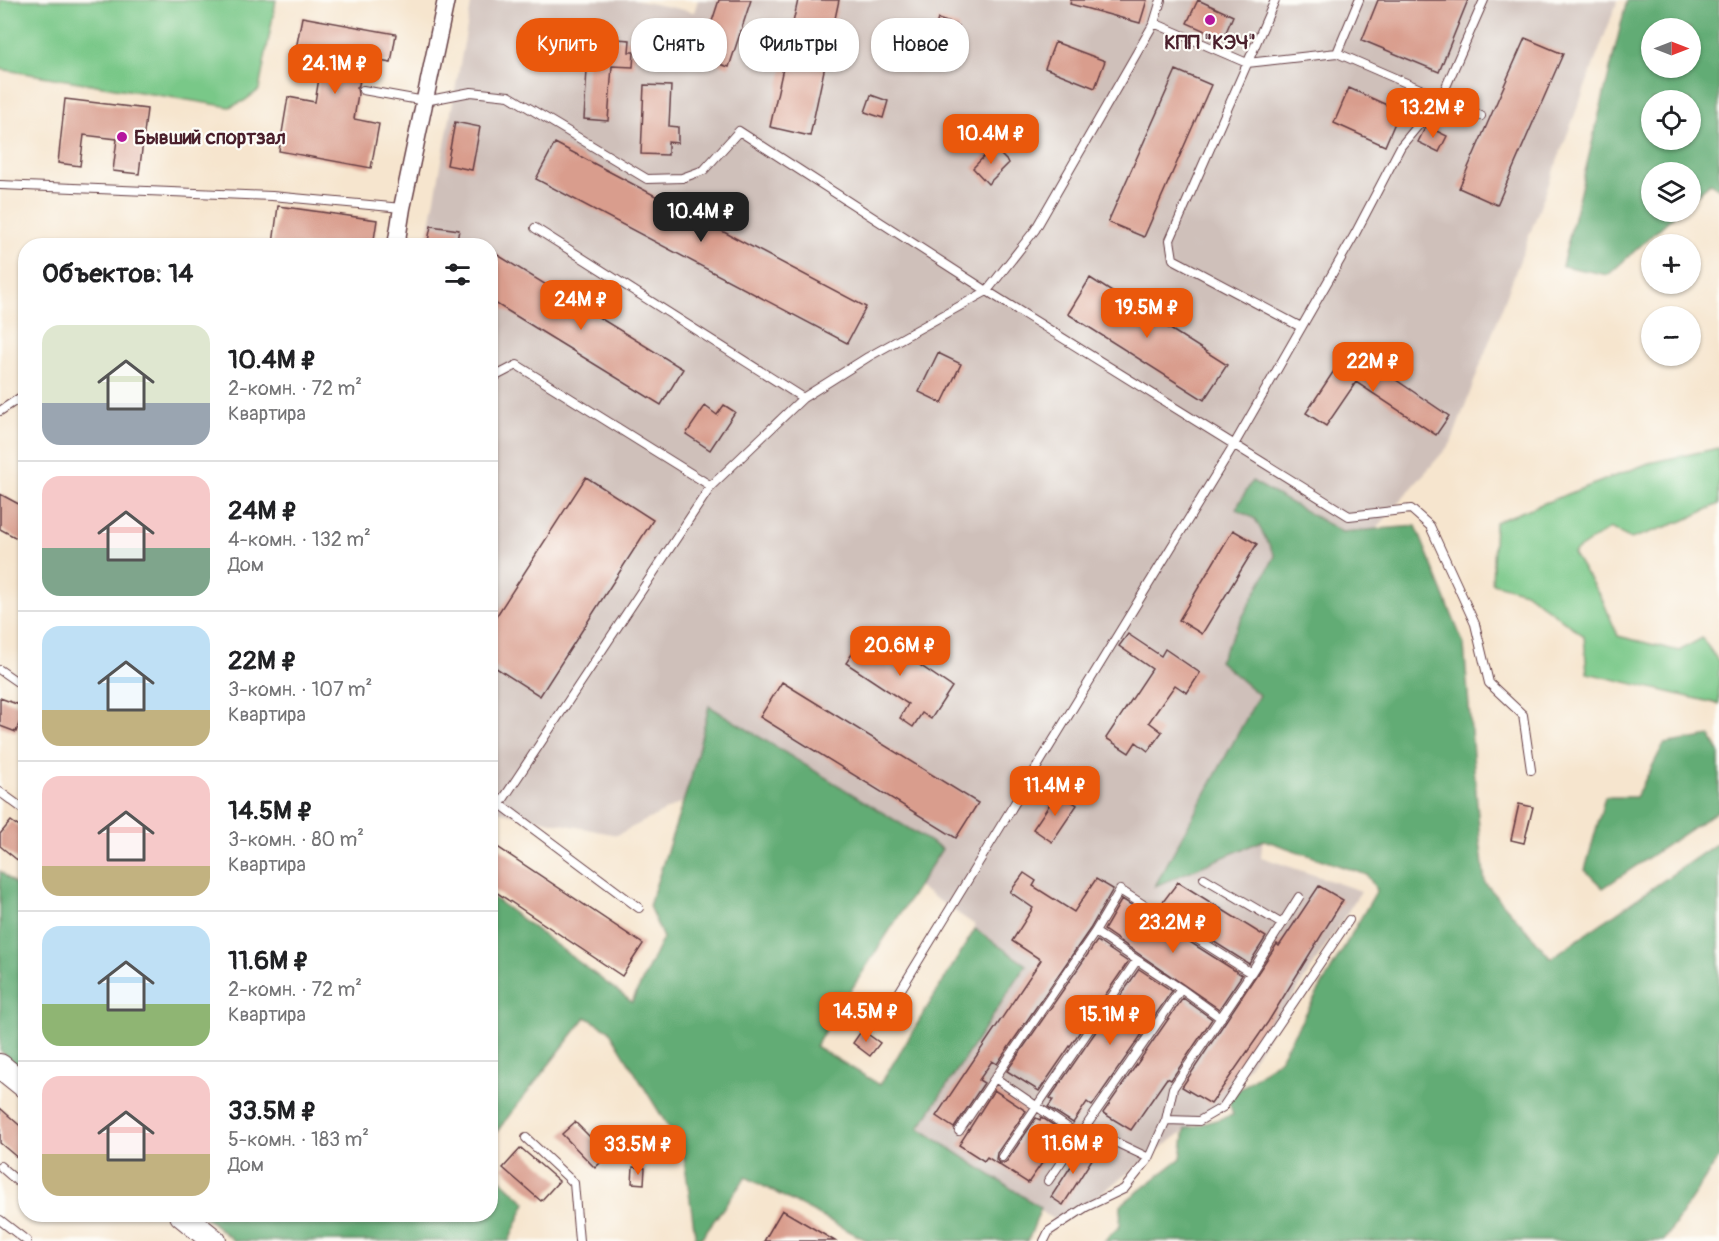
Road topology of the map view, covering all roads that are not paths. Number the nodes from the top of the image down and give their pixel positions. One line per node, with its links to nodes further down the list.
1 (446, 0): 11 (street)
2 (1161, 0): 6 (lane)
3 (1275, 0): 8 (lane)
4 (1359, 0): 7 (lane)
5 (1484, 0): 10 (lane)
6 (1154, 23): 8 (lane); 17 (lane)
7 (1337, 53): 8 (lane); 10 (lane)
8 (1247, 63): 18 (lane)
9 (363, 90): 11 (lane)
10 (1441, 98): 12 (lane); 18 (lane)
11 (425, 101): 14 (street); 17 (lane)
12 (1481, 116)
13 (0, 185): 14 (lane)
14 (402, 208): 16 (street)
15 (535, 228): 20 (lane)
16 (397, 238)
17 (987, 291): 20 (lane); 23 (lane)
18 (1301, 327): 23 (lane)
19 (498, 375): 24 (lane)
20 (803, 398): 24 (lane)
21 (18, 399): 22 (lane)
22 (0, 411)
23 (1235, 443): 27 (lane); 42 (lane)
24 (711, 486): 30 (lane)
25 (0, 670): 26 (lane)
26 (18, 682)
27 (1531, 770)
28 (0, 792): 31 (lane)
29 (498, 801): 30 (lane)
30 (500, 804): 34 (lane)
31 (18, 806)
32 (1204, 878): 36 (lane)
33 (1299, 897): 36 (lane)
34 (639, 908)
35 (1348, 920): 47 (lane)
36 (1282, 924): 39 (lane)
37 (1095, 932): 38 (lane); 39 (lane); 44 (lane)
38 (1137, 960): 40 (lane); 46 (lane)
39 (1251, 974): 41 (lane)
40 (1180, 989): 41 (lane); 49 (lane)
41 (1221, 1018): 47 (lane)
42 (881, 1022)
43 (0, 1066): 45 (main road)
44 (996, 1078): 46 (lane); 48 (lane)
45 (18, 1081)
46 (1038, 1107): 49 (lane); 51 (lane)
47 (1166, 1120): 52 (lane)
48 (958, 1131)
49 (1080, 1136): 52 (lane); 54 (lane)
50 (526, 1138): 60 (lane)
51 (1002, 1157)
52 (1149, 1158): 61 (lane)
53 (0, 1166): 55 (lane)
54 (1048, 1181)
55 (18, 1182)
56 (0, 1220): 58 (lane)
57 (191, 1222): 59 (main road)
58 (27, 1241)
59 (214, 1241)
60 (579, 1241)
61 (1044, 1241)

